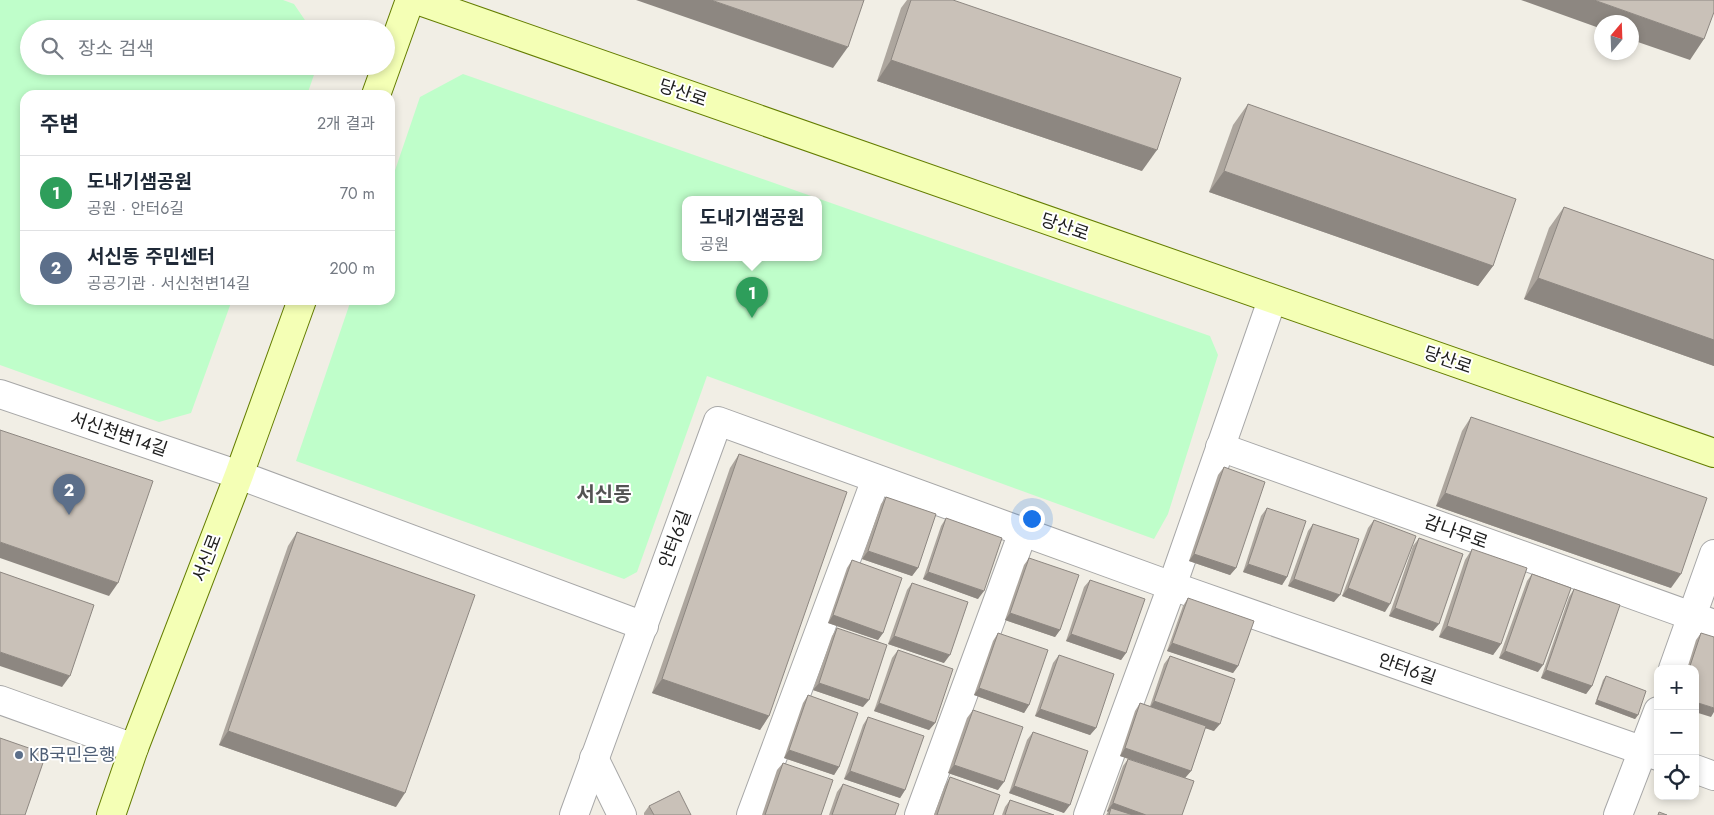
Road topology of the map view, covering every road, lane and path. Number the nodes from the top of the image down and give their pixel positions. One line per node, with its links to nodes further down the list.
1 (410, 0): 3 (street)
2 (417, 0): 6 (street, 당산로)
3 (395, 42)
4 (383, 75): 5 (street)
5 (378, 90)
6 (1272, 300): 9 (street); 10 (street, 당산로)
7 (300, 305): 11 (street, 서신로)
8 (0, 394): 11 (street, 서신천변14길)
9 (1220, 447): 15 (street); 16 (street, 감나무로)
10 (1714, 453)
11 (239, 475): 17 (street, 서신천변14길); 21 (street, 서신로)
12 (876, 479): 13 (street, 안터6길); 17 (street, 안터6길); 29 (street)
13 (1023, 532): 15 (street, 안터6길); 30 (street)
14 (1714, 554): 16 (street)
15 (1172, 586): 22 (street, 안터6길); 31 (street)
16 (1703, 621): 18 (street)
17 (644, 626): 23 (street, 안터6길)
18 (1676, 665)
19 (0, 700): 21 (street)
20 (1654, 733): 22 (street)
21 (134, 748): 26 (street, 서신로)
22 (1650, 754): 32 (street)
23 (594, 758): 27 (street, 안터6길); 28 (street)
24 (1699, 770): 25 (street)
25 (1714, 776)
26 (111, 815)
27 (574, 815)
28 (622, 815)
29 (751, 815)
30 (919, 815)
31 (1088, 815)
32 (1618, 815)

